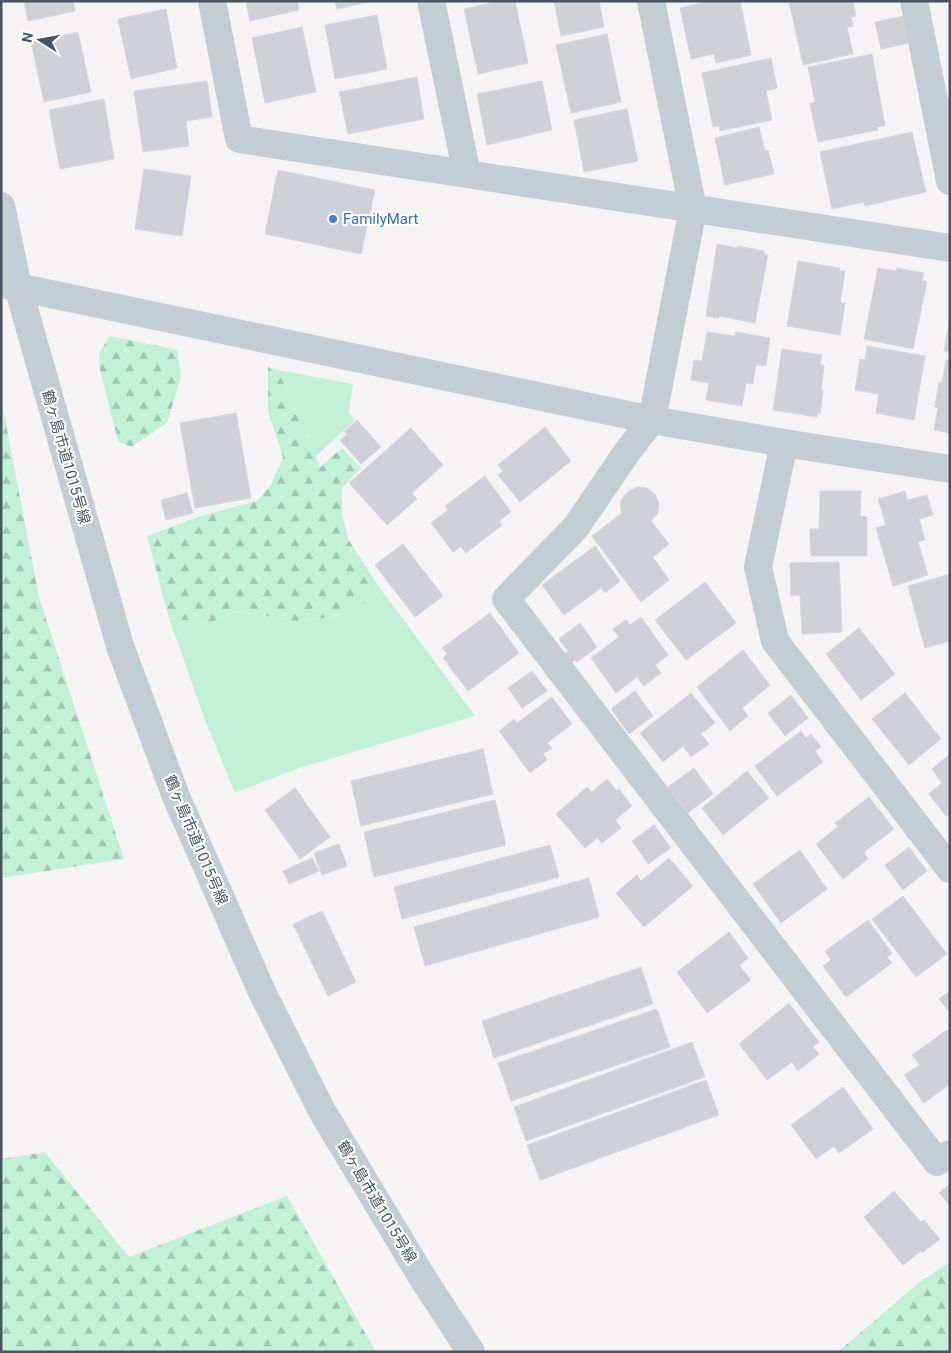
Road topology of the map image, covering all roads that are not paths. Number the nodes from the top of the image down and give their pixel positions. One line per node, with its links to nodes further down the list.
1 (212, 1): 5 (street)
2 (431, 1): 5 (street)
3 (651, 1): 8 (street)
4 (914, 1): 6 (street)
5 (467, 174): 8 (street)
6 (950, 181)
7 (1, 206): 10 (street, 鶴ヶ島市道1015号線)
8 (693, 209): 9 (street); 11 (street)
9 (950, 248)
10 (10, 285): 11 (street); 16 (street, 鶴ヶ島市道1015号線)
11 (652, 420): 12 (street); 15 (street)
12 (784, 443): 13 (street); 14 (street)
13 (950, 469)
14 (950, 869)
15 (950, 1154)
16 (471, 1352)

